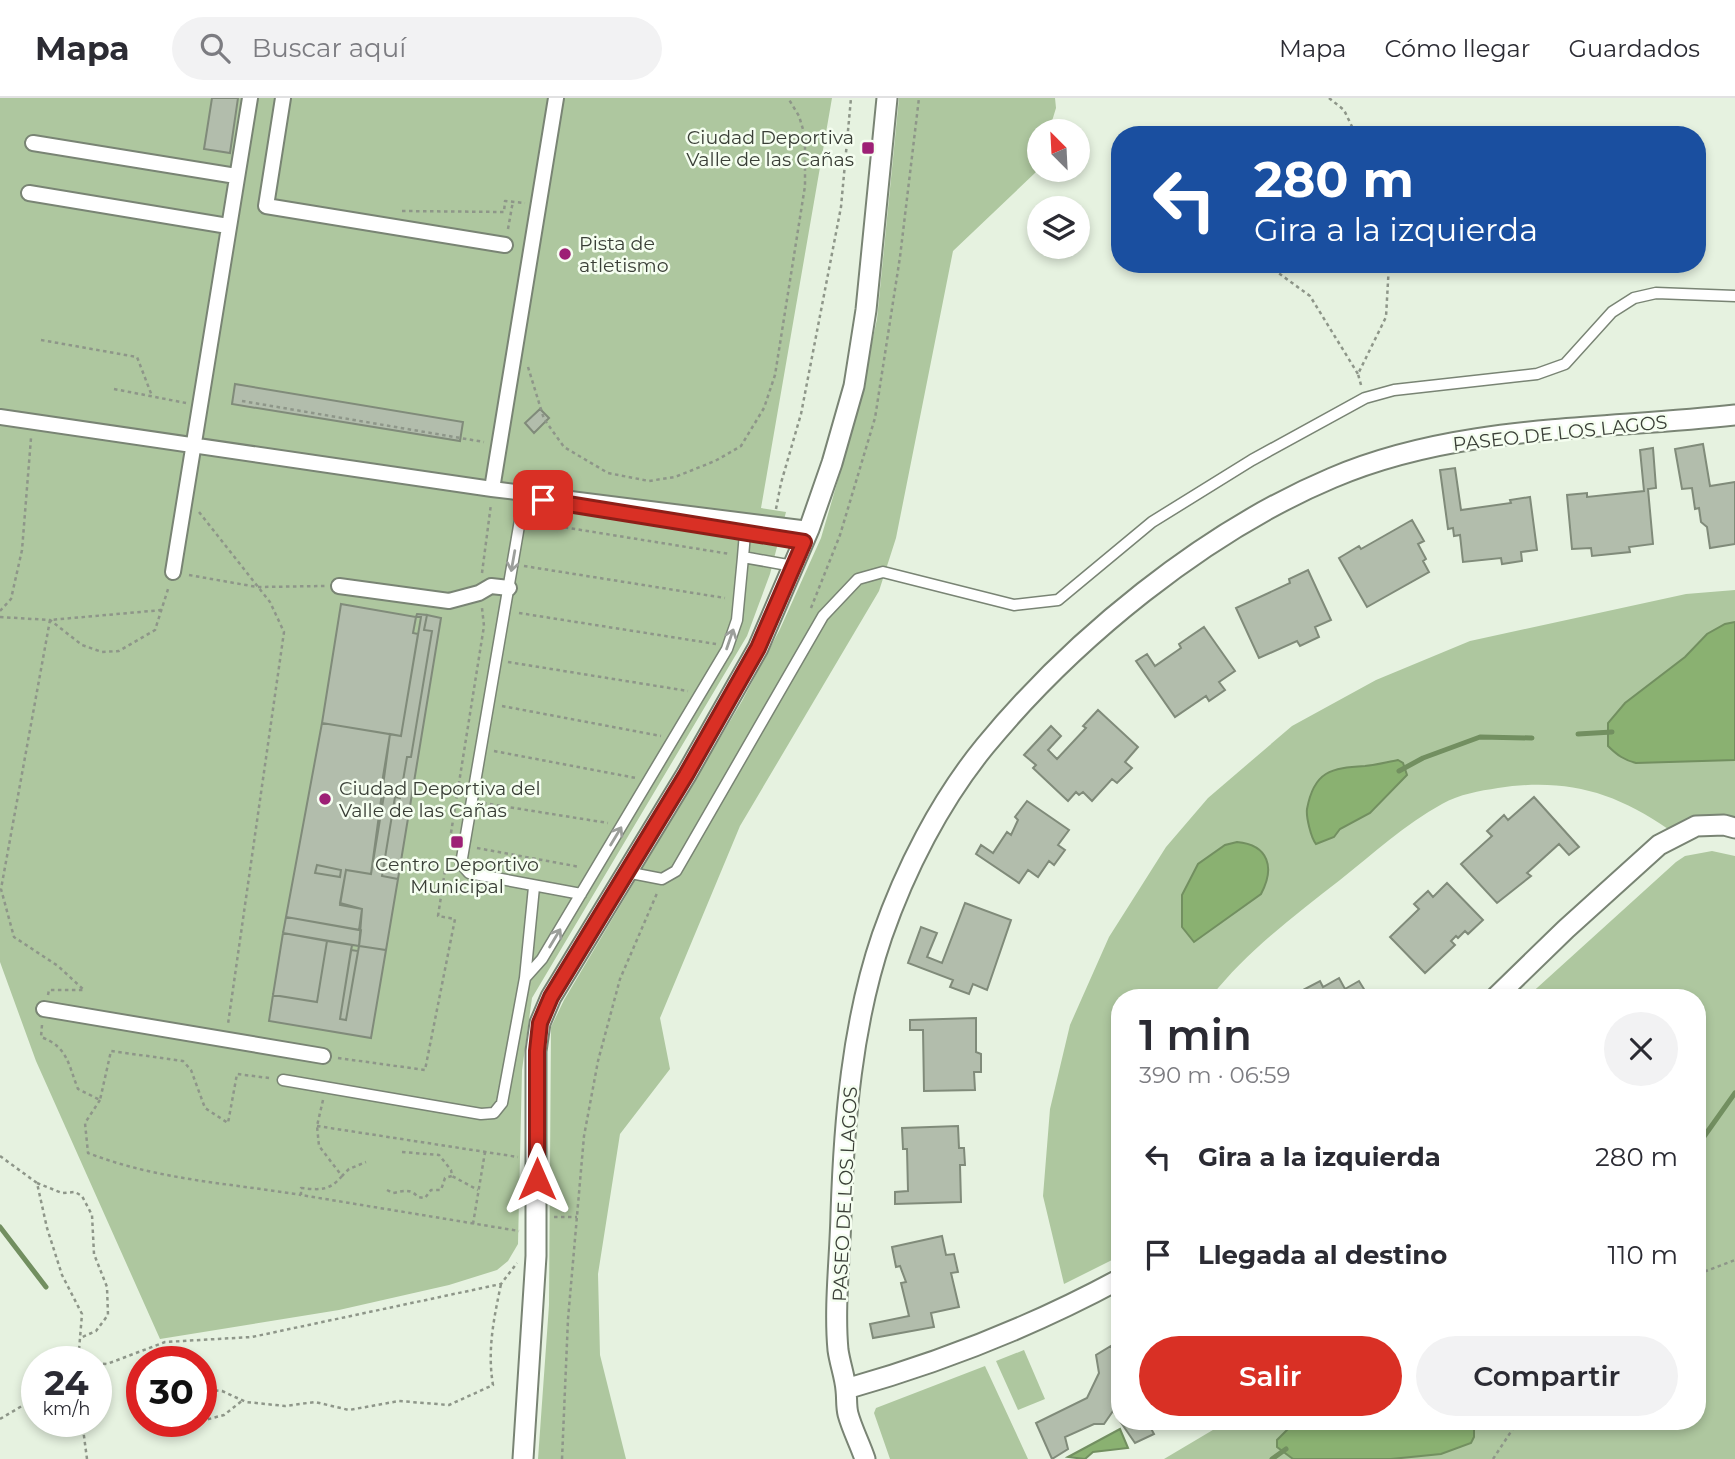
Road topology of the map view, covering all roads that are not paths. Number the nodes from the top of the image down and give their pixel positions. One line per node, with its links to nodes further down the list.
1 (250, 98): 6 (street)
2 (284, 98): 9 (street)
3 (556, 98): 14 (street)
4 (887, 98): 16 (street)
5 (33, 143): 6 (street)
6 (236, 176): 8 (street)
7 (29, 193): 8 (street)
8 (228, 226): 13 (street)
9 (505, 245)
10 (1735, 296): 23 (lane)
11 (1735, 415): 32 (street, PASEO DE LOS LAGOS)
12 (0, 417): 13 (street)
13 (192, 446): 14 (street); 19 (street)
14 (492, 489): 16 (street)
15 (745, 533): 16 (lane); 17 (lane); 21 (lane, one-way to 21)
16 (806, 535): 18 (street)
17 (743, 557): 18 (lane); 25 (lane, one-way to 17)
18 (793, 566): 23 (street)
19 (173, 572)
20 (339, 586): 21 (street)
21 (509, 588): 24 (lane)
22 (1735, 828): 27 (street)
23 (625, 872): 33 (street)
24 (534, 887): 25 (lane); 26 (lane)
25 (581, 894): 26 (lane, one-way to 25)
26 (525, 978): 30 (lane)
27 (1504, 989)
28 (44, 1009): 29 (street)
29 (323, 1056)
30 (283, 1080)
31 (1111, 1283): 32 (street)
32 (846, 1389): 34 (street, PASEO DE LOS LAGOS)
33 (523, 1459)
34 (865, 1459)

